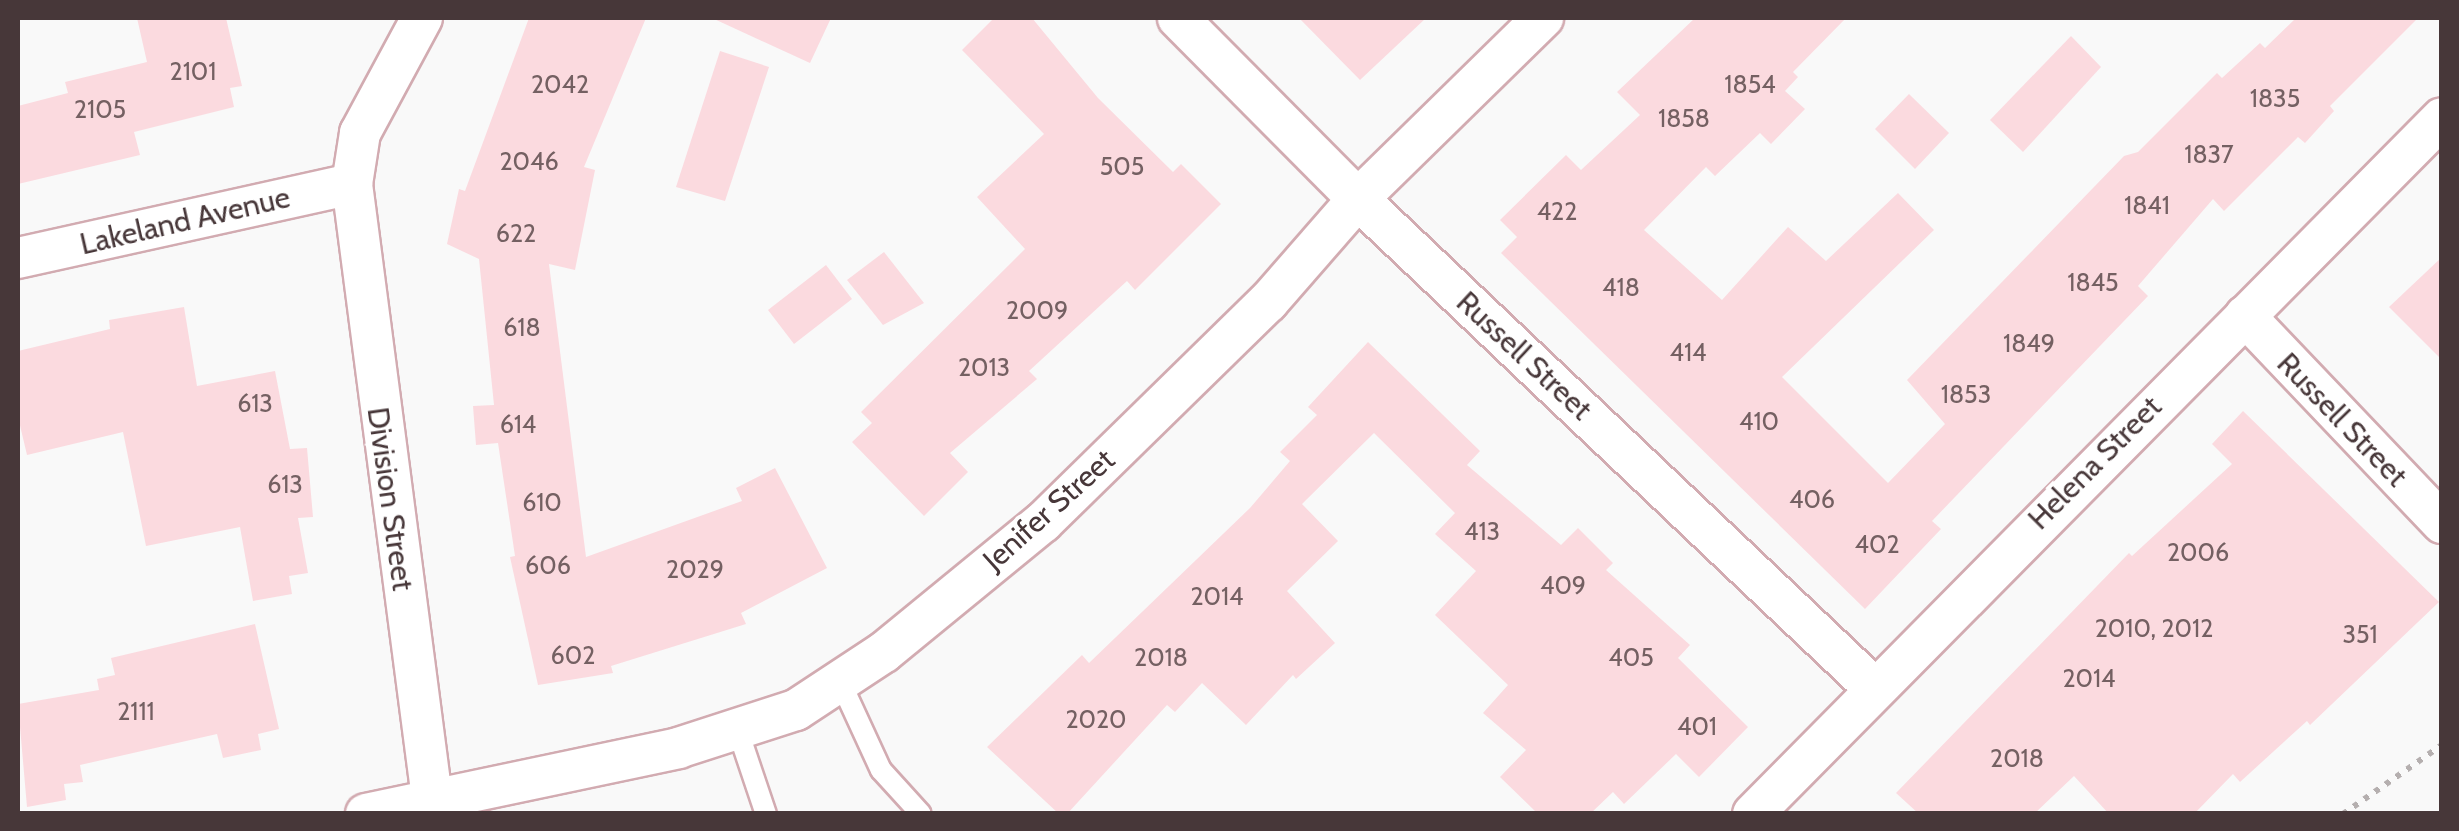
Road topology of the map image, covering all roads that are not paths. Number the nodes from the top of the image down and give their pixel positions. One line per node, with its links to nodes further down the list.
1 (422, 18): 5 (street, Division Street)
2 (1178, 18): 6 (street, Russell Street)
3 (1542, 18): 6 (street, Jenifer Street)
4 (2442, 118): 8 (street, Helena Street)
5 (352, 184): 7 (street, Lakeland Avenue); 13 (street, Division Street)
6 (1358, 199): 10 (street, Jenifer Street); 11 (street, Russell Street)
7 (18, 258)
8 (2245, 316): 9 (street, Russell Street); 11 (street, Helena Street)
9 (2442, 523)
10 (840, 681): 12 (street, Jenifer Street); 16 (lane)
11 (1875, 689): 17 (street, Helena Street)
12 (737, 728): 13 (street, Jenifer Street); 15 (lane)
13 (433, 806): 14 (street, Jenifer Street)
14 (366, 814)
15 (766, 814)
16 (920, 814)
17 (1753, 814)

